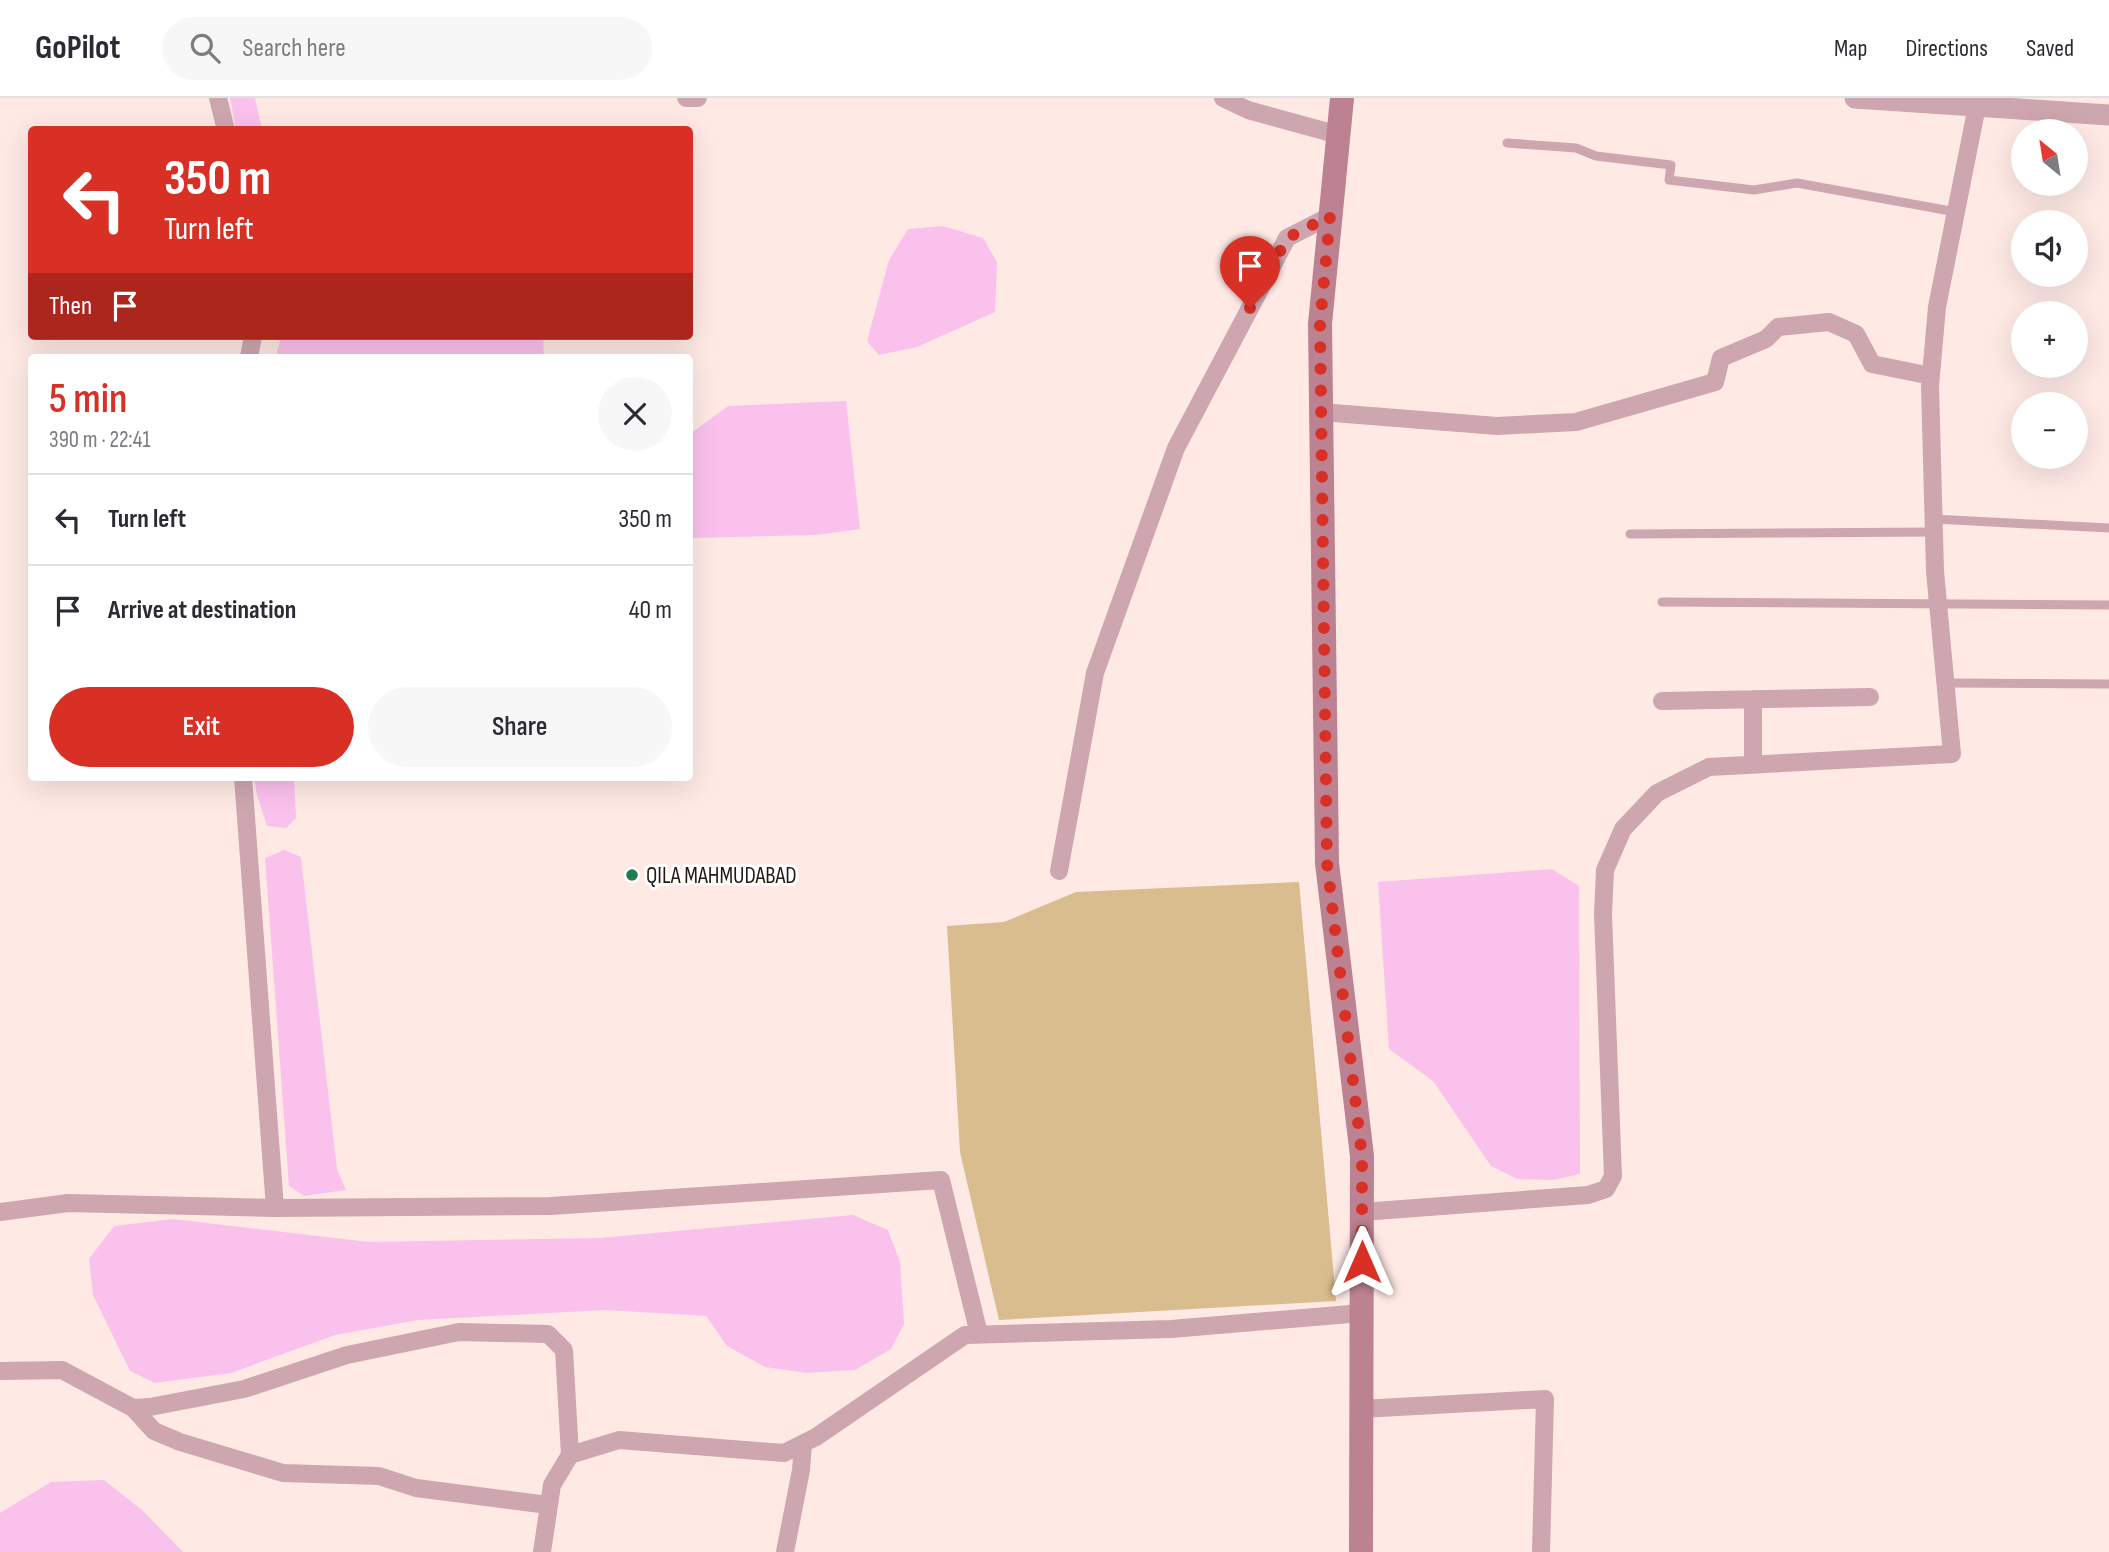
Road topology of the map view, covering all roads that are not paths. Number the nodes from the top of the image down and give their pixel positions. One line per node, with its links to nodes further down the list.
1 (218, 98): 10 (street)
2 (686, 98): 3 (street)
3 (698, 98)
4 (1223, 98): 11 (street)
5 (1342, 98): 11 (main road)
6 (1855, 98): 7 (street)
7 (1913, 100): 8 (street)
8 (1977, 106): 9 (street); 13 (street)
9 (2109, 115)
10 (225, 126)
11 (1339, 135): 14 (main road)
12 (1507, 143): 13 (lane)
13 (1956, 212): 15 (street)
14 (1330, 216): 16 (main road); 30 (street)
15 (1931, 376): 16 (street); 17 (street)
16 (1321, 412): 33 (main road)
17 (1934, 526): 18 (lane); 19 (lane); 21 (street)
18 (2109, 528)
19 (1630, 534)
20 (1662, 602): 21 (lane)
21 (1938, 604): 22 (lane); 23 (street)
22 (2109, 605)
23 (1945, 682): 24 (lane); 28 (street)
24 (2109, 684)
25 (1870, 697): 26 (street)
26 (1753, 699): 27 (street); 28 (street)
27 (1662, 701)
28 (1753, 764): 33 (street)
29 (243, 781): 31 (street)
30 (1059, 871)
31 (275, 1208): 32 (street); 35 (street)
32 (0, 1212)
33 (1362, 1212): 34 (main road)
34 (1362, 1313): 35 (street); 38 (main road)
35 (979, 1334): 39 (street)
36 (0, 1371): 37 (street)
37 (133, 1408): 40 (street); 41 (street)
38 (1361, 1409): 44 (main road); 45 (street)
39 (803, 1444): 40 (street); 43 (street)
40 (570, 1455): 41 (street)
41 (548, 1505): 42 (street)
42 (542, 1552)
43 (785, 1552)
44 (1361, 1552)
45 (1541, 1552)

